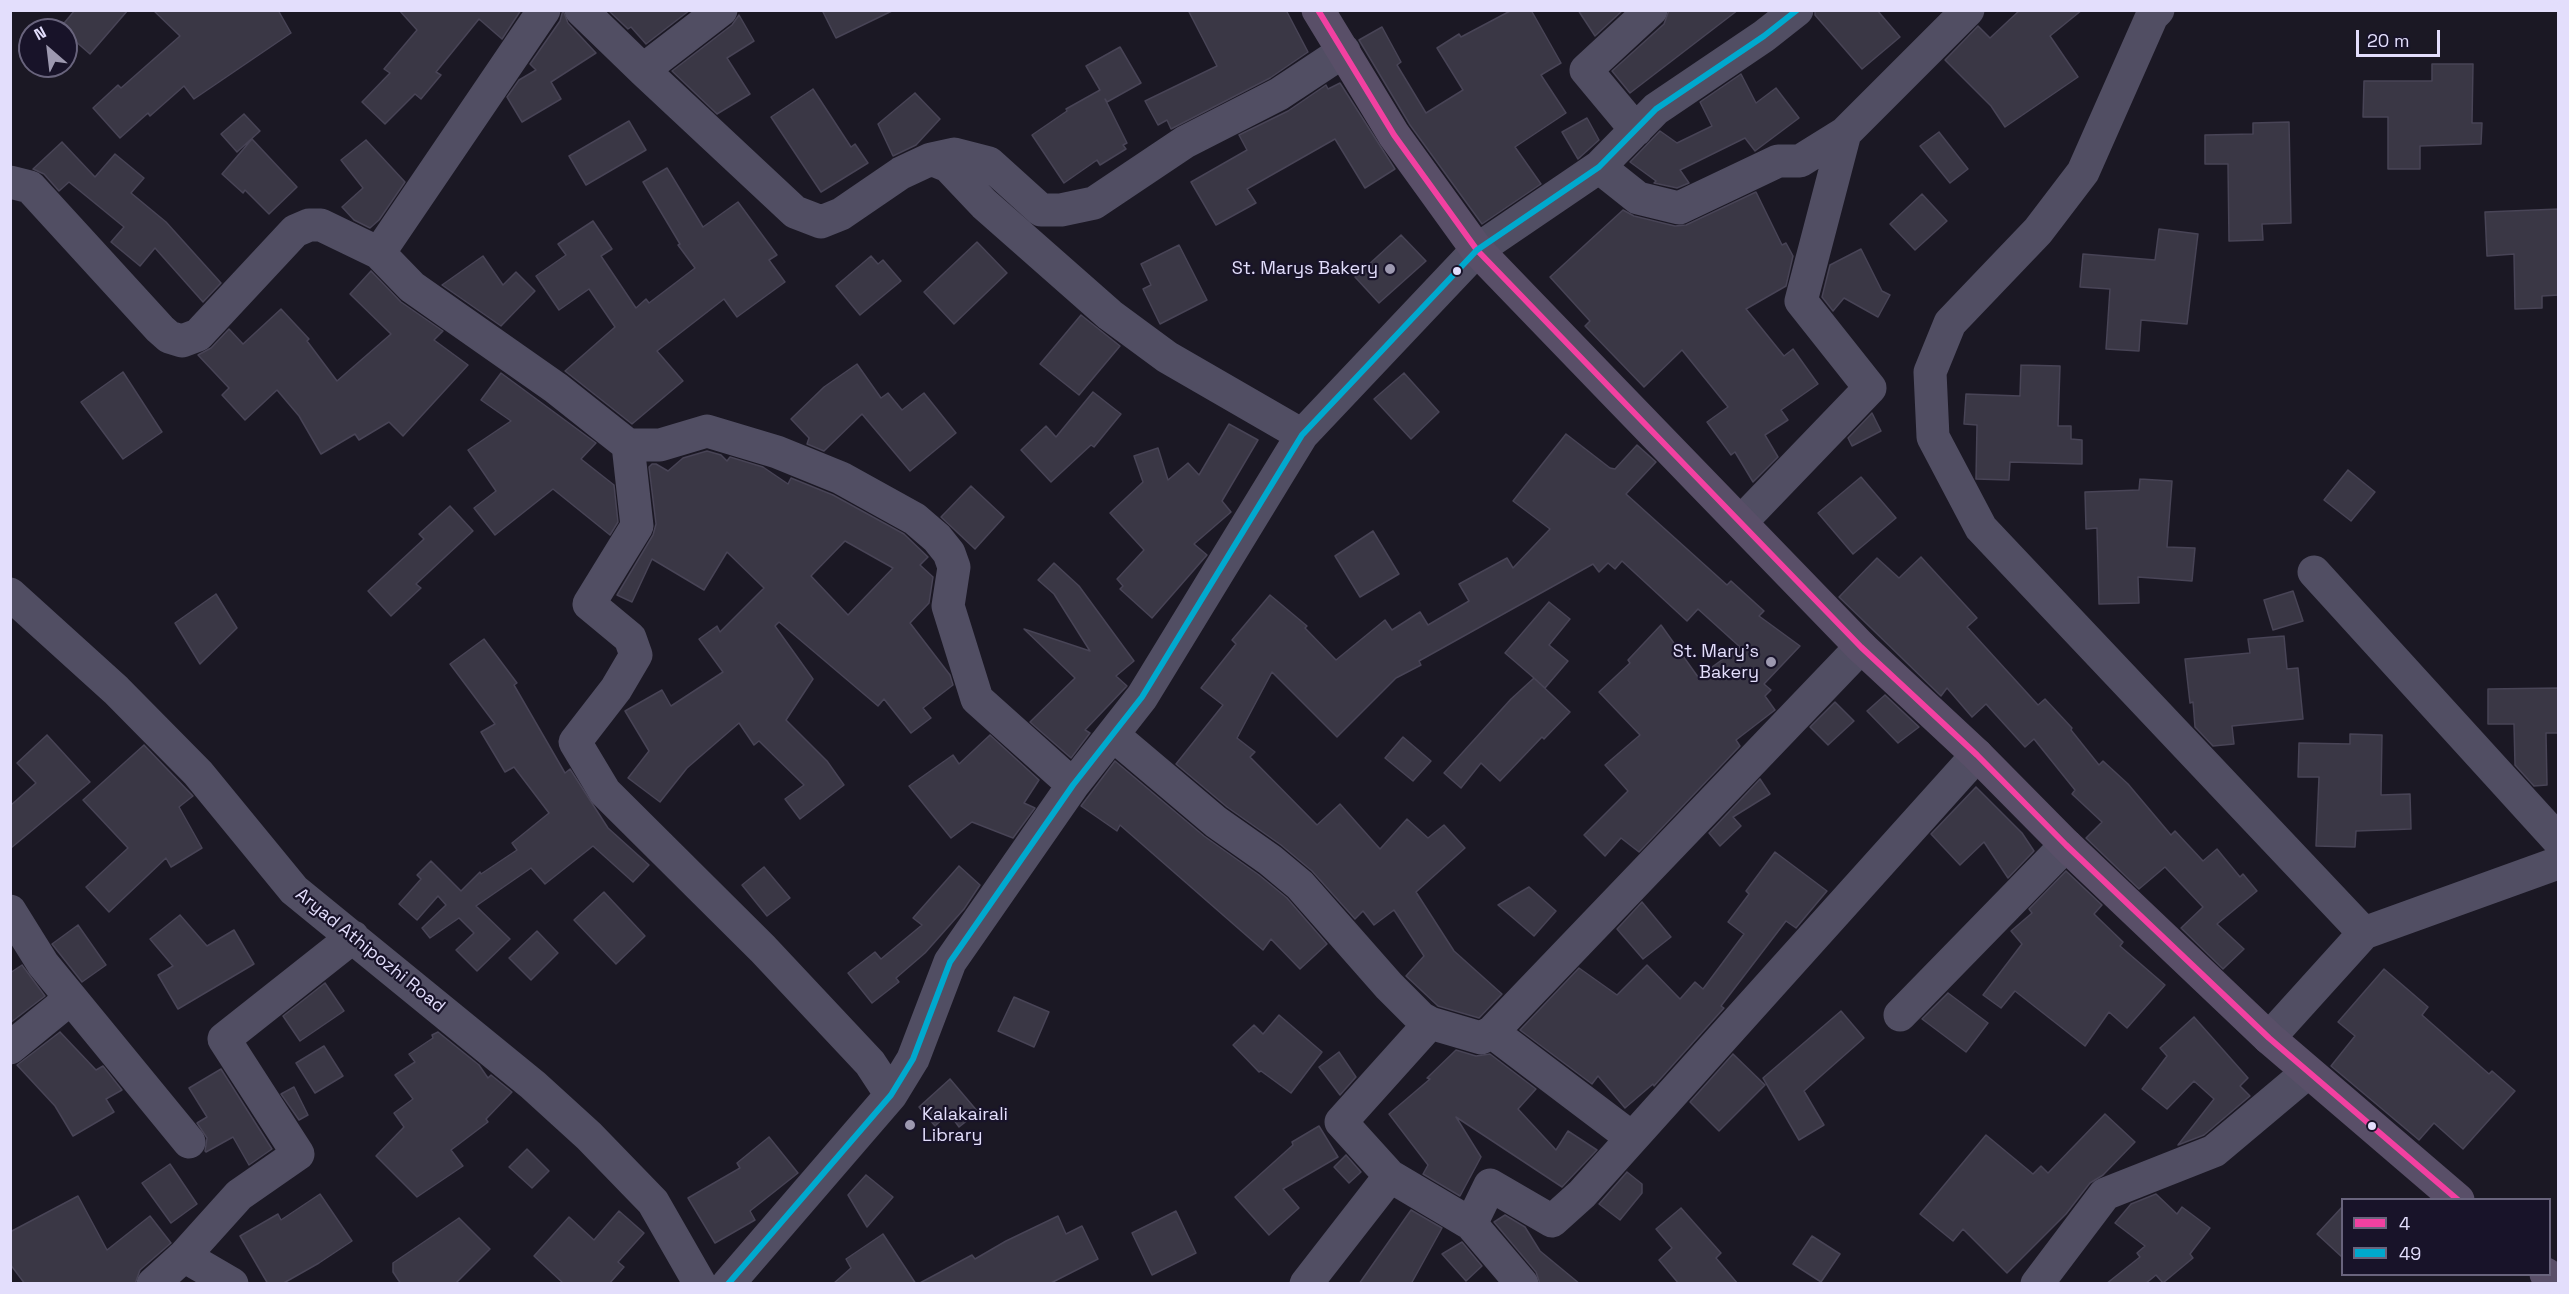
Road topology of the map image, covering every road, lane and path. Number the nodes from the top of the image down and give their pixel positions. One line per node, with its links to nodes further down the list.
1 (544, 10): 17 (street)
2 (581, 10): 10 (street)
3 (721, 10): 10 (street)
4 (1318, 10): 9 (main road)
5 (1652, 10): 11 (street)
6 (1797, 10): 11 (street)
7 (1968, 10): 12 (street)
8 (2158, 10): 31 (street)
9 (1344, 51): 13 (street); 16 (main road)
10 (643, 70): 13 (street)
11 (1636, 130): 14 (street)
12 (1845, 133): 14 (street); 20 (street)
13 (932, 159): 18 (street)
14 (1599, 167): 16 (street)
15 (10, 182): 17 (street)
16 (1477, 250): 18 (street); 20 (main road)
17 (379, 254): 19 (street)
18 (1302, 435): 24 (street)
19 (628, 445): 26 (street); 40 (street)
20 (1741, 522): 23 (main road)
21 (2314, 572): 27 (street)
22 (10, 594): 32 (street, Aryad Athipozhi Road)
23 (1861, 647): 25 (main road); 36 (street)
24 (1113, 735): 26 (street); 35 (street)
25 (1977, 755): 28 (main road); 41 (street)
26 (1073, 785): 40 (street)
27 (2559, 840)
28 (2066, 845): 34 (street); 37 (main road)
29 (2559, 862): 31 (street)
30 (10, 911): 33 (street)
31 (2364, 933): 37 (street)
32 (353, 938): 46 (street); 49 (street, Aryad Athipozhi Road)
33 (70, 999): 38 (street); 42 (street)
34 (1900, 1015)
35 (1430, 1023): 36 (street); 43 (street)
36 (1492, 1032): 41 (street)
37 (2270, 1038): 39 (main road)
38 (10, 1048)
39 (2308, 1072): 44 (main road); 53 (street)
40 (891, 1095): 50 (street)
41 (1632, 1138): 45 (street)
42 (189, 1142)
43 (1390, 1176): 45 (street); 51 (street)
44 (2456, 1198)
45 (1471, 1224): 52 (street)
46 (184, 1256): 47 (street); 48 (street)
47 (153, 1284)
48 (232, 1284)
49 (700, 1284)
50 (728, 1284)
51 (1306, 1284)
52 (1522, 1284)
53 (2037, 1284)

